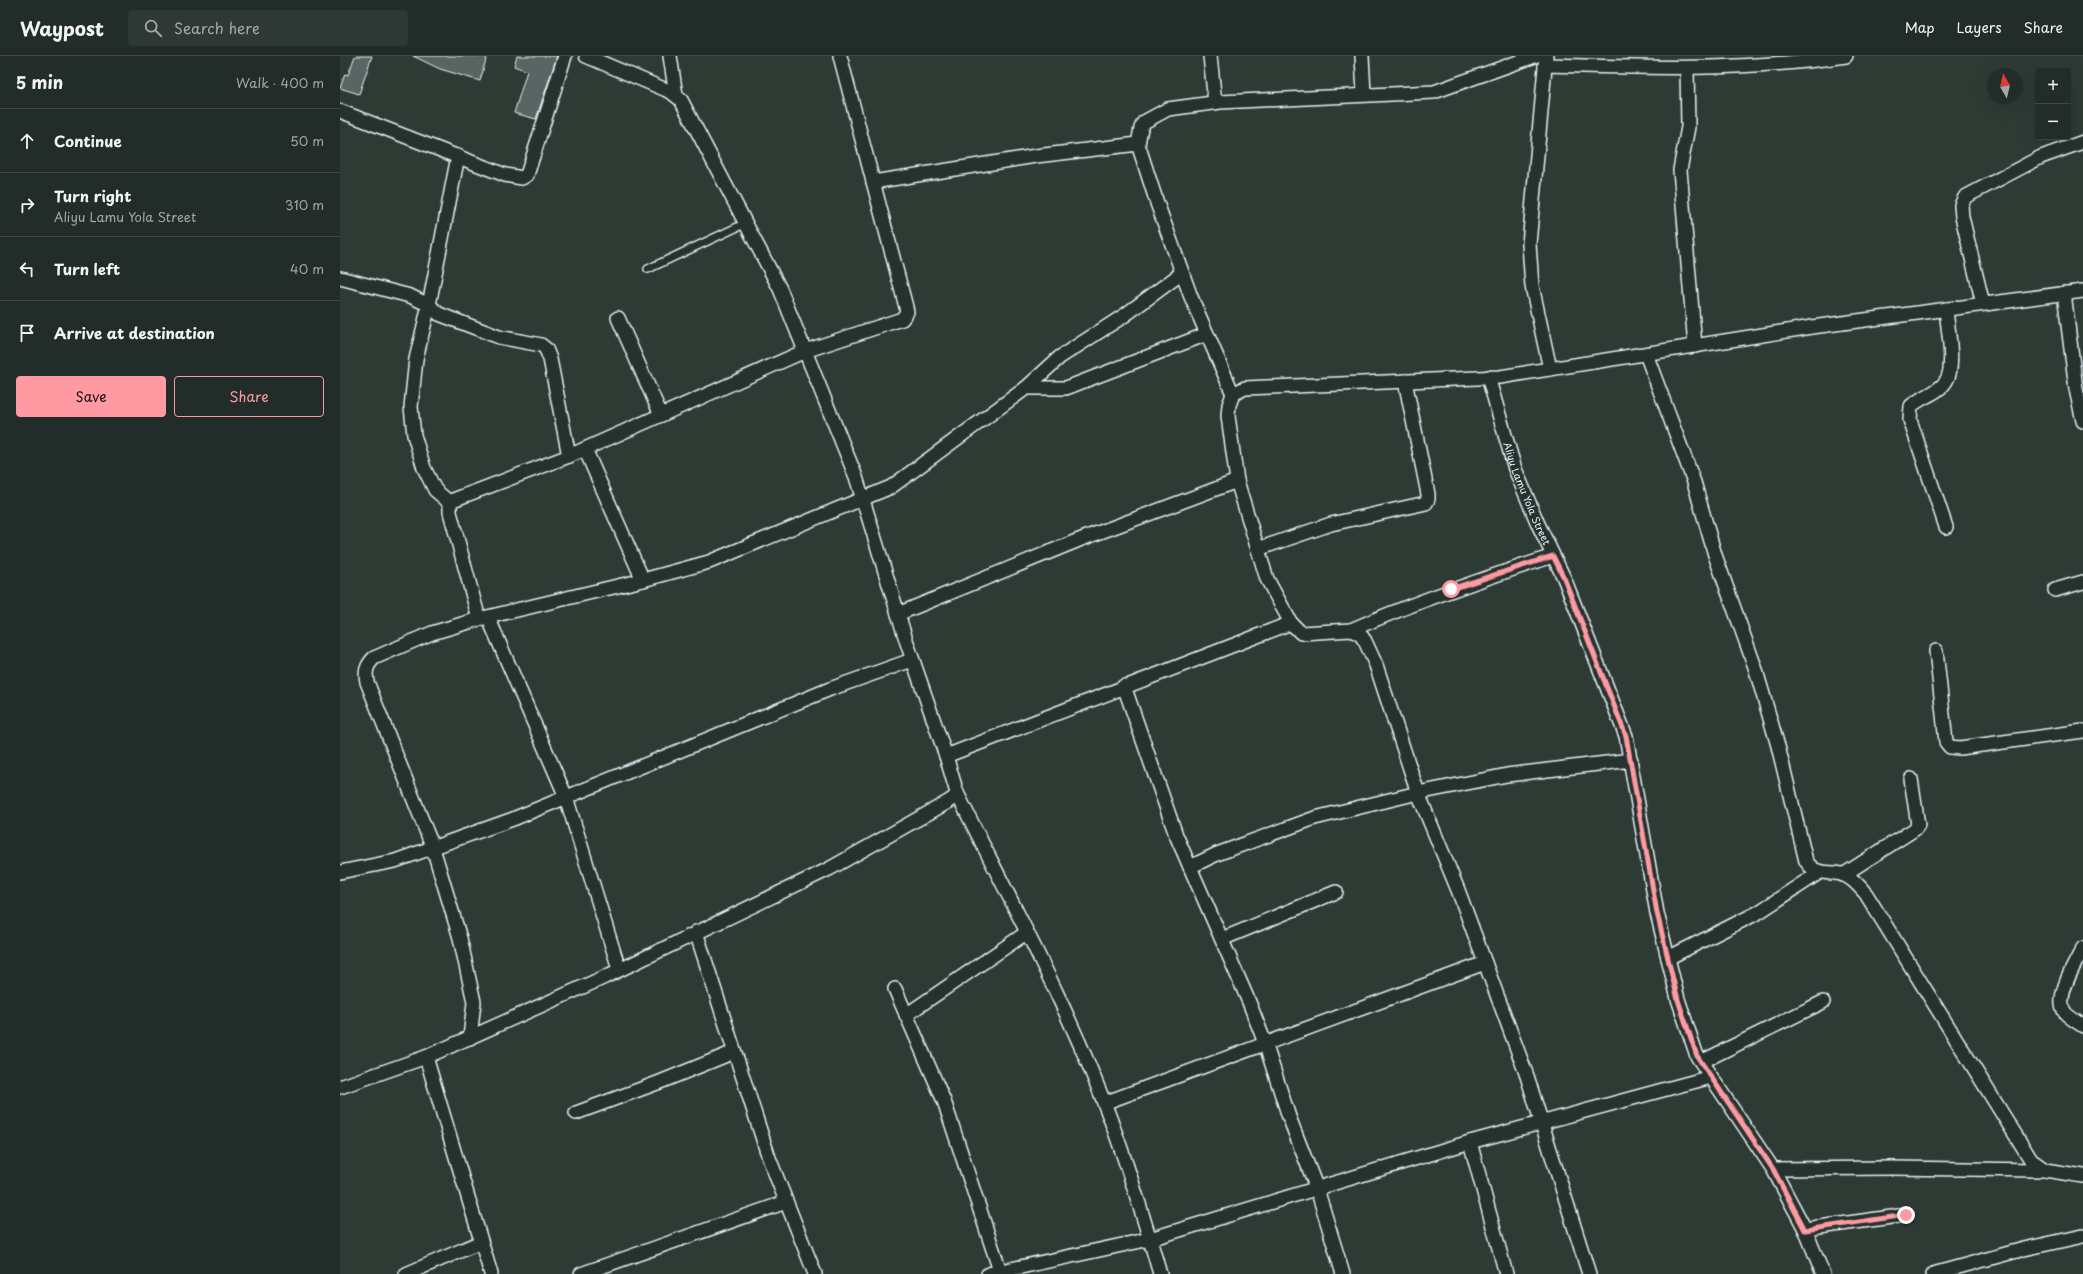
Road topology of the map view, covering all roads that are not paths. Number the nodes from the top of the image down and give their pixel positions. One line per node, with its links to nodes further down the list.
1 (565, 56): 17 (street)
2 (586, 56): 12 (street)
3 (670, 56): 12 (street)
4 (840, 56): 18 (street)
5 (1210, 56): 13 (street)
6 (1362, 56): 11 (street)
7 (1535, 56): 11 (street)
8 (1846, 56): 10 (street)
9 (1545, 61): 10 (street); 33 (street)
10 (1687, 69): 30 (street)
11 (1364, 94): 13 (street)
12 (676, 95): 19 (street)
13 (1215, 103): 16 (street)
14 (340, 111): 17 (street)
15 (2083, 142): 25 (street)
16 (1138, 144): 18 (street); 21 (street)
17 (458, 156): 26 (street)
18 (873, 182): 31 (street)
19 (746, 223): 20 (lane); 31 (street)
20 (648, 269)
21 (1182, 273): 29 (street); 36 (street)
22 (340, 278): 26 (street)
23 (2083, 291): 24 (street)
24 (2064, 293): 25 (street); 39 (street)
25 (1983, 304): 27 (street)
26 (429, 306): 41 (street); 44 (street)
27 (1946, 309): 30 (street); 45 (street)
28 (618, 318): 38 (street)
29 (1207, 334): 36 (street); 37 (street)
30 (1695, 346): 32 (street)
31 (805, 351): 38 (street); 43 (street)
32 (1646, 354): 33 (street); 68 (street)
33 (1550, 369): 34 (street)
34 (1488, 377): 35 (street); 47 (street, Aliyu Lamu Yola Street)
35 (1406, 381): 37 (street); 46 (street)
36 (1026, 388): 43 (street)
37 (1233, 394): 42 (street)
38 (661, 415): 40 (street)
39 (2083, 421)
40 (586, 448): 41 (street); 48 (street)
41 (568, 456): 44 (street)
42 (1237, 481): 46 (street); 51 (street)
43 (863, 499): 48 (street); 51 (street)
44 (450, 503): 52 (street)
45 (1946, 526)
46 (1258, 549): 53 (street)
47 (1553, 556): 54 (street); 60 (street, Aliyu Lamu Yola Street)
48 (643, 580): 52 (street)
49 (2083, 582): 50 (street)
50 (2055, 590)
51 (898, 614): 56 (street)
52 (483, 618): 64 (street); 65 (street)
53 (1291, 623): 54 (street); 57 (street)
54 (1351, 630): 63 (street)
55 (1936, 651): 58 (street)
56 (912, 660): 59 (street); 64 (street)
57 (1124, 686): 59 (street); 66 (street)
58 (2083, 731)
59 (946, 756): 62 (street)
60 (1631, 760): 63 (street); 75 (street, Aliyu Lamu Yola Street)
61 (1911, 779): 69 (street)
62 (957, 793): 71 (street); 72 (street)
63 (1418, 793): 66 (street); 76 (street)
64 (566, 797): 65 (street); 77 (street)
65 (433, 848): 67 (street); 82 (street)
66 (1190, 867): 73 (street)
67 (340, 872)
68 (1820, 872): 69 (street); 75 (street)
69 (1843, 874): 94 (street)
70 (1336, 892): 73 (street)
71 (696, 932): 77 (street); 84 (street)
72 (1026, 933): 80 (street); 89 (street)
73 (1222, 939): 83 (street)
74 (2083, 948): 81 (street)
75 (1668, 958): 86 (street, Aliyu Lamu Yola Street)
76 (1485, 963): 83 (street); 91 (street)
77 (619, 969): 82 (street)
78 (895, 989): 80 (street)
79 (1823, 1002): 86 (street)
80 (906, 1014): 103 (street)
81 (2083, 1026)
82 (470, 1038): 85 (street)
83 (1265, 1043): 89 (street); 96 (street)
84 (734, 1052): 90 (street); 97 (street)
85 (426, 1057): 88 (street); 102 (street)
86 (1701, 1062): 87 (street, Aliyu Lamu Yola Street)
87 (1711, 1077): 91 (street); 93 (street, Aliyu Lamu Yola Street)
88 (340, 1087)
89 (1104, 1103): 101 (street)
90 (576, 1113)
91 (1541, 1122): 92 (street); 111 (street)
92 (1470, 1142): 96 (street); 110 (street)
93 (1773, 1169): 94 (street); 99 (street, Aliyu Lamu Yola Street)
94 (2045, 1170): 95 (street)
95 (2083, 1176)
96 (1317, 1189): 101 (street); 109 (street)
97 (786, 1202): 106 (street); 107 (street)
98 (1906, 1215): 99 (street)
99 (1805, 1230): 112 (street, Aliyu Lamu Yola Street)
100 (2083, 1236): 113 (street)
101 (1150, 1239): 103 (street); 108 (street)
102 (481, 1242): 104 (street); 105 (street)
103 (1003, 1272)
104 (406, 1274)
105 (491, 1274)
106 (581, 1274)
107 (815, 1274)
108 (1160, 1274)
109 (1343, 1274)
110 (1506, 1274)
111 (1589, 1274)
112 (1823, 1274)
113 (1933, 1274)

